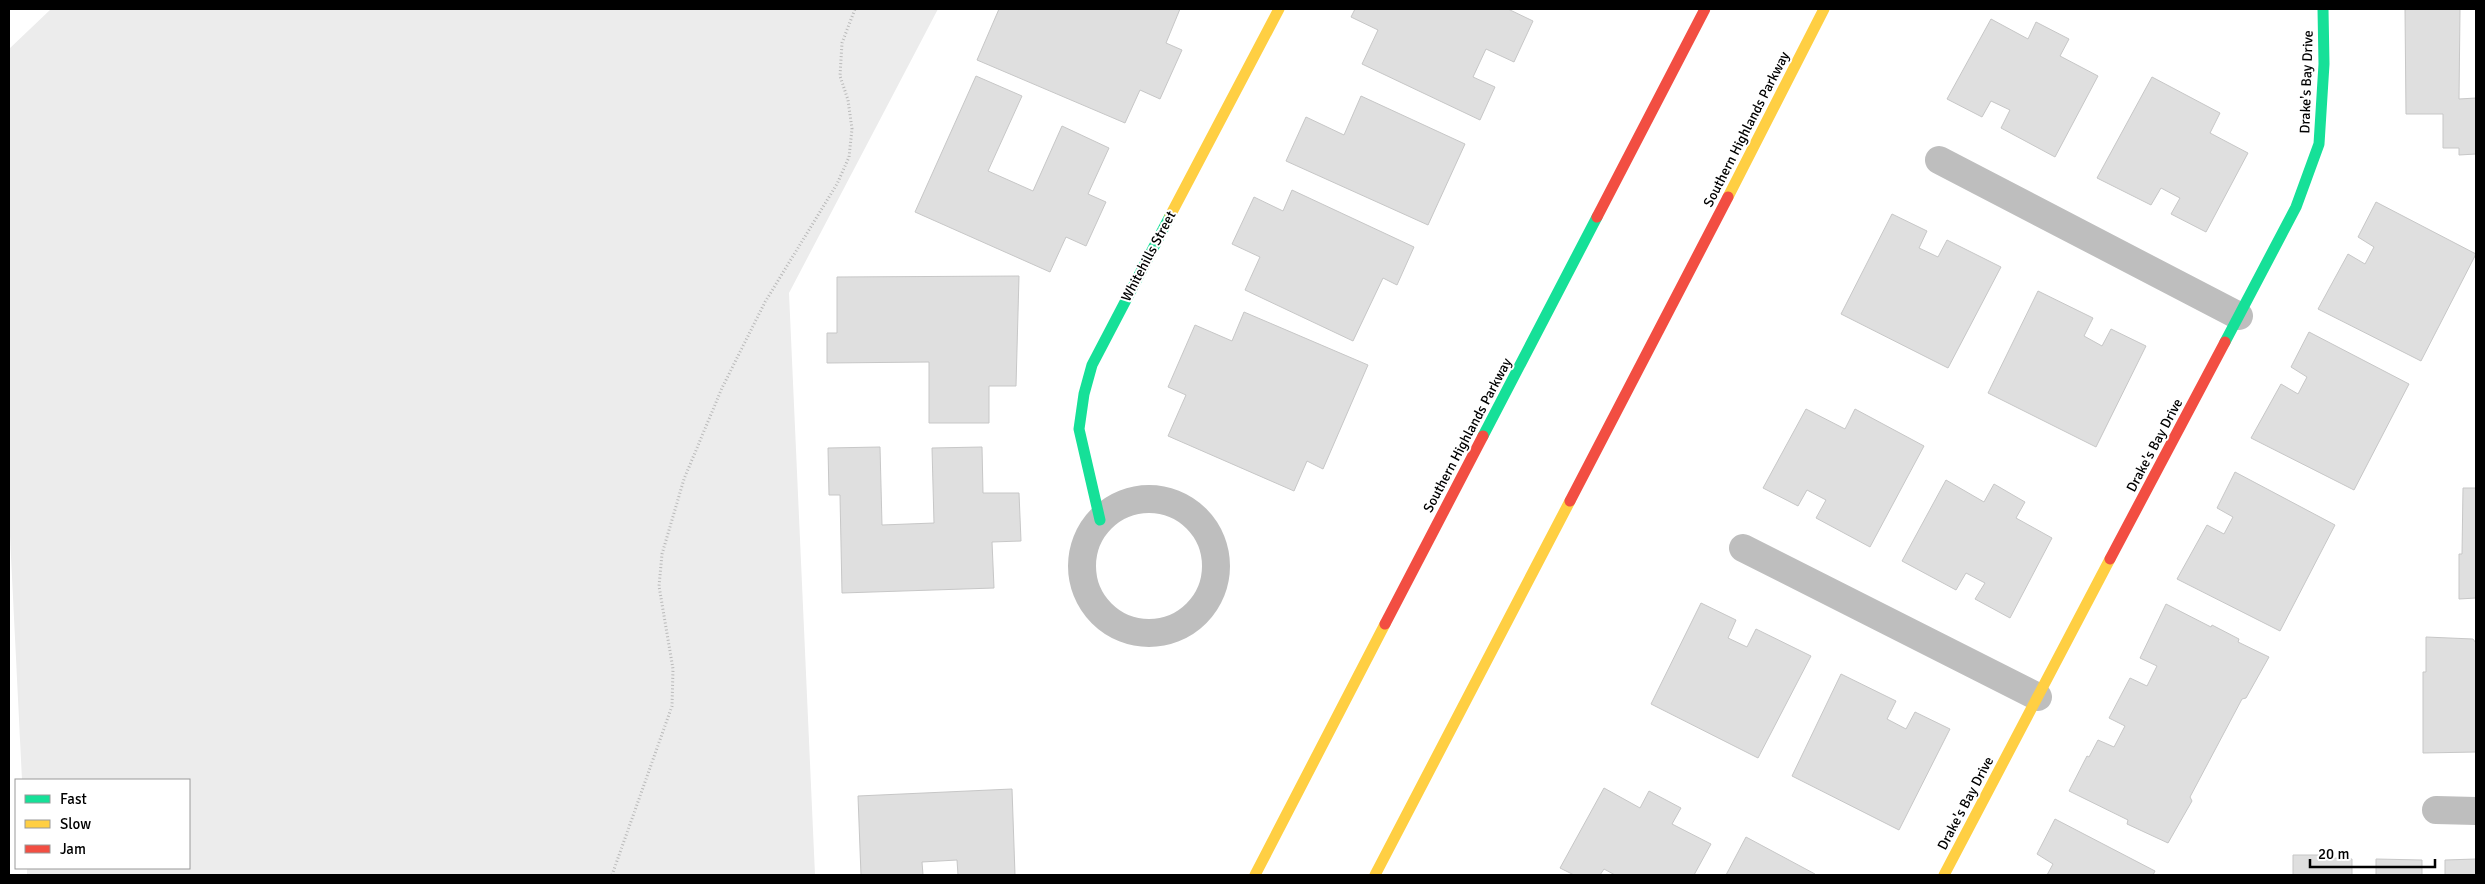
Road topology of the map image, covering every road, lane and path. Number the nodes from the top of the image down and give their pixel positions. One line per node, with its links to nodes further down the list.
1 (855, 9): 13 (path)
2 (1279, 9): 8 (main road, Whitehills Street)
3 (1705, 9): 14 (main road, Southern Highlands Parkway)
4 (1824, 9): 15 (main road, Southern Highlands Parkway)
5 (2323, 9): 7 (main road, Drake's Bay Drive)
6 (1939, 160): 7 (street)
7 (2240, 316): 10 (main road, Drake's Bay Drive)
8 (1100, 520): 8 (street)
9 (1742, 548): 10 (street)
10 (2038, 697): 16 (main road, Drake's Bay Drive)
11 (2436, 810): 12 (street)
12 (2476, 810)
13 (612, 875)
14 (1254, 875)
15 (1374, 875)
16 (1944, 875)

